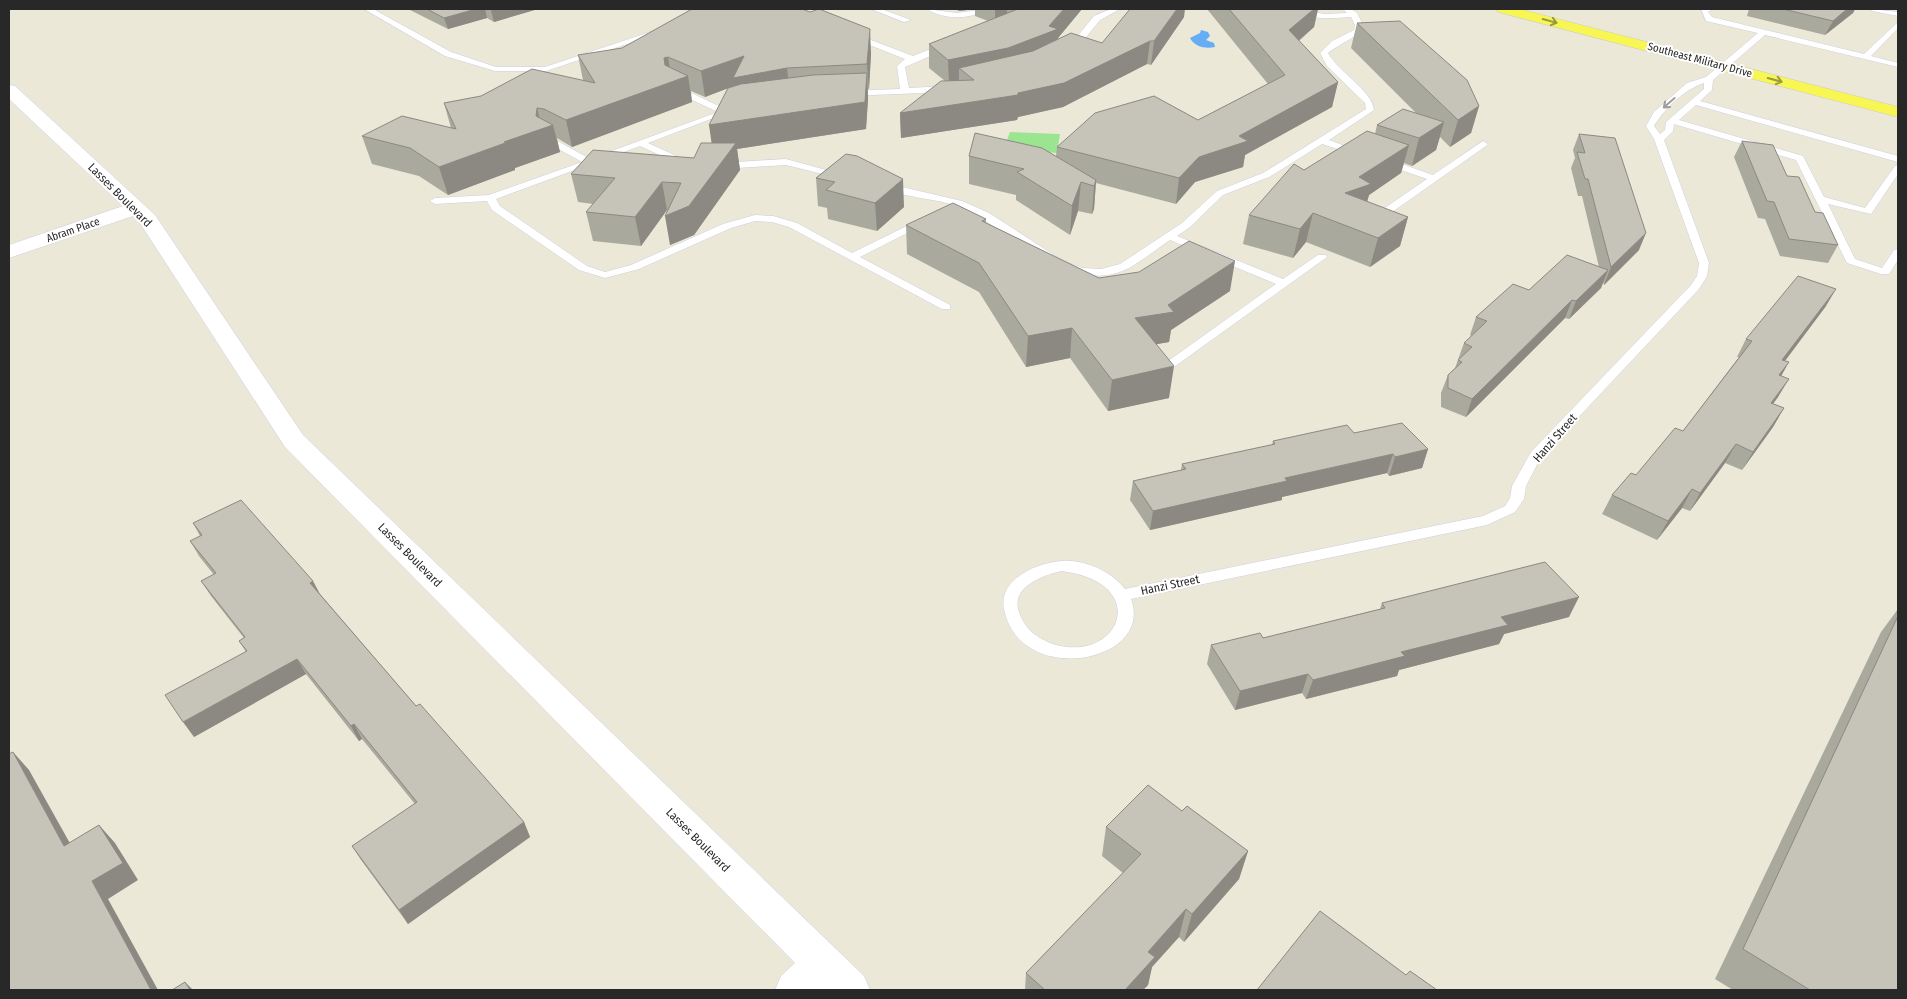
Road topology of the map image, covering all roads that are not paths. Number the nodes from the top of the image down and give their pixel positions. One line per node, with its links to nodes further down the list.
1 (368, 9): 14 (lane)
2 (875, 9): 12 (lane)
3 (931, 9): 4 (lane)
4 (983, 9)
5 (1116, 9): 20 (lane)
6 (1298, 9): 10 (lane)
7 (1502, 9): 25 (main road, Southeast Military Drive, one-way to 25)
8 (1709, 9): 15 (lane)
9 (1875, 9): 11 (lane)
10 (1351, 12): 40 (lane)
11 (1898, 14)
12 (907, 20)
13 (1898, 24): 21 (lane)
14 (665, 30)
15 (1764, 32): 19 (lane, Hanzi Street); 21 (lane)
16 (850, 34): 23 (lane)
17 (956, 42): 23 (lane)
18 (1721, 49): 19 (main road, Southeast Military Drive)
19 (1739, 53): 22 (main road, Southeast Military Drive); 25 (lane, Hanzi Street)
20 (1064, 54)
21 (1866, 57): 24 (lane)
22 (1756, 58)
23 (912, 59): 30 (lane)
24 (1898, 65)
25 (1724, 66): 26 (lane, Hanzi Street); 35 (main road, Southeast Military Drive, one-way to 35)
26 (1709, 79): 32 (lane, Hanzi Street); 39 (lane, Hanzi Street, one-way to 39)
27 (673, 87): 34 (lane)
28 (955, 88): 30 (lane)
29 (9, 90): 55 (street, Lasses Boulevard)
30 (905, 92): 31 (lane)
31 (837, 94)
32 (1693, 102): 36 (lane, Hanzi Street); 37 (lane)
33 (743, 106): 34 (lane)
34 (722, 111): 41 (lane)
35 (1898, 112)
36 (1672, 121): 37 (lane); 39 (lane, Hanzi Street)
37 (1726, 124): 43 (lane); 52 (lane)
38 (547, 139): 44 (lane)
39 (1659, 139): 65 (lane, Hanzi Street)
40 (1323, 141): 49 (lane); 57 (lane)
41 (640, 143): 44 (lane); 45 (lane)
42 (1483, 144): 49 (lane)
43 (1898, 159)
44 (589, 162): 51 (lane)
45 (691, 164)
46 (707, 166): 48 (lane)
47 (1898, 168): 52 (lane)
48 (854, 178)
49 (1433, 178): 56 (lane)
50 (873, 183): 54 (lane)
51 (490, 198): 53 (lane); 60 (lane)
52 (1821, 199): 59 (lane)
53 (435, 201)
54 (959, 203): 57 (lane); 60 (lane)
55 (137, 208): 58 (street, Abram Place); 66 (street, Lasses Boulevard)
56 (1371, 222)
57 (1170, 236): 62 (lane)
58 (9, 252)
59 (1898, 252)
60 (852, 257): 63 (lane)
61 (1322, 257): 62 (lane)
62 (1283, 283): 64 (lane)
63 (946, 307)
64 (1170, 364)
65 (1122, 595): 65 (lane, Hanzi Street)
66 (837, 977): 67 (street)
67 (795, 990)

